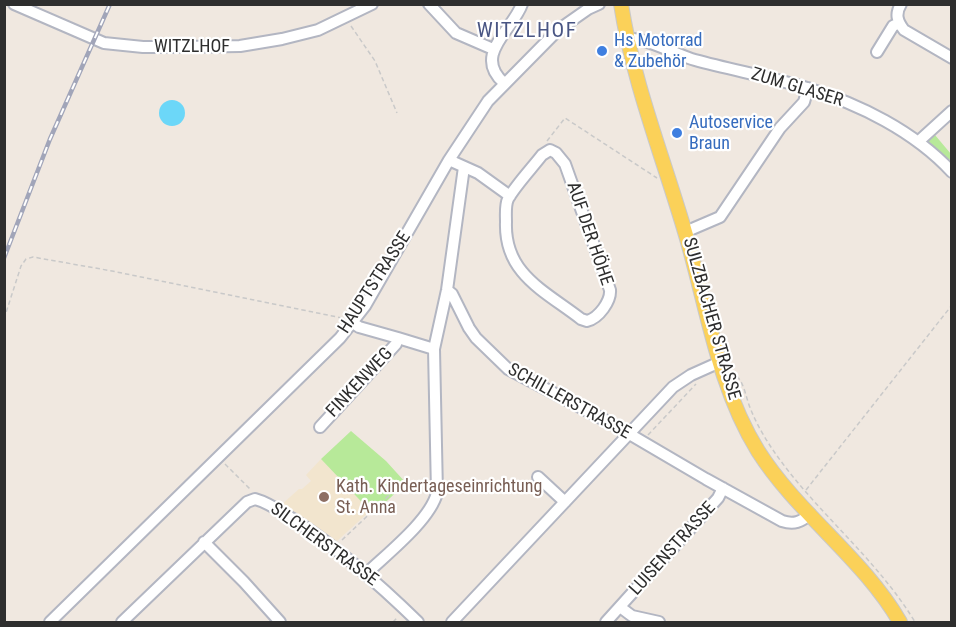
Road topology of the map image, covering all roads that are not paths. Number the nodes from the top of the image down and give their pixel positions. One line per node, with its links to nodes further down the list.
1 (14, 4): 2 (street, WITZLHOF)
2 (372, 4)
3 (429, 4): 10 (street)
4 (522, 4): 10 (street)
5 (599, 4): 13 (street, HAUPTSTRASSE)
6 (621, 4): 9 (main road, SULZBACHER STRASSE)
7 (901, 4): 8 (street)
8 (899, 23): 11 (street); 12 (street)
9 (626, 39): 14 (street, ZUM GLASER); 21 (main road, SULZBACHER STRASSE)
10 (493, 49): 13 (street)
11 (877, 52)
12 (950, 54)
13 (504, 83): 17 (street, HAUPTSTRASSE)
14 (808, 88): 16 (street, ZUM GLASER); 21 (street)
15 (951, 111): 16 (street)
16 (919, 141): 19 (street, ZUM GLASER)
17 (449, 160): 18 (street); 23 (street, HAUPTSTRASSE)
18 (464, 167): 20 (street); 22 (street)
19 (951, 172)
20 (510, 196): 20 (street, AUF DER HÖHE)
21 (685, 232): 26 (main road, SULZBACHER STRASSE)
22 (447, 291): 25 (street); 28 (street, SCHILLERSTRASSE)
23 (353, 323): 24 (street, FINKENWEG); 36 (street, HAUPTSTRASSE)
24 (398, 338): 25 (street, FINKENWEG); 27 (street, FINKENWEG)
25 (434, 349): 34 (street)
26 (722, 369): 28 (street); 32 (main road, SULZBACHER STRASSE)
27 (320, 426)
28 (629, 435): 30 (street, SCHILLERSTRASSE); 31 (street)
29 (538, 477): 31 (street)
30 (723, 488): 32 (street, SCHILLERSTRASSE); 35 (street, LUISENSTRASSE)
31 (565, 502): 40 (street)
32 (810, 514): 43 (main road, SULZBACHER STRASSE)
33 (204, 542): 34 (street, SILCHERSTRASSE); 37 (street, SILCHERSTRASSE); 38 (street)
34 (367, 573): 39 (street, SILCHERSTRASSE)
35 (620, 607): 41 (street, LUISENSTRASSE); 42 (street)
36 (50, 622)
37 (122, 622)
38 (280, 622)
39 (418, 622)
40 (452, 622)
41 (606, 622)
42 (659, 622)
43 (900, 622)

